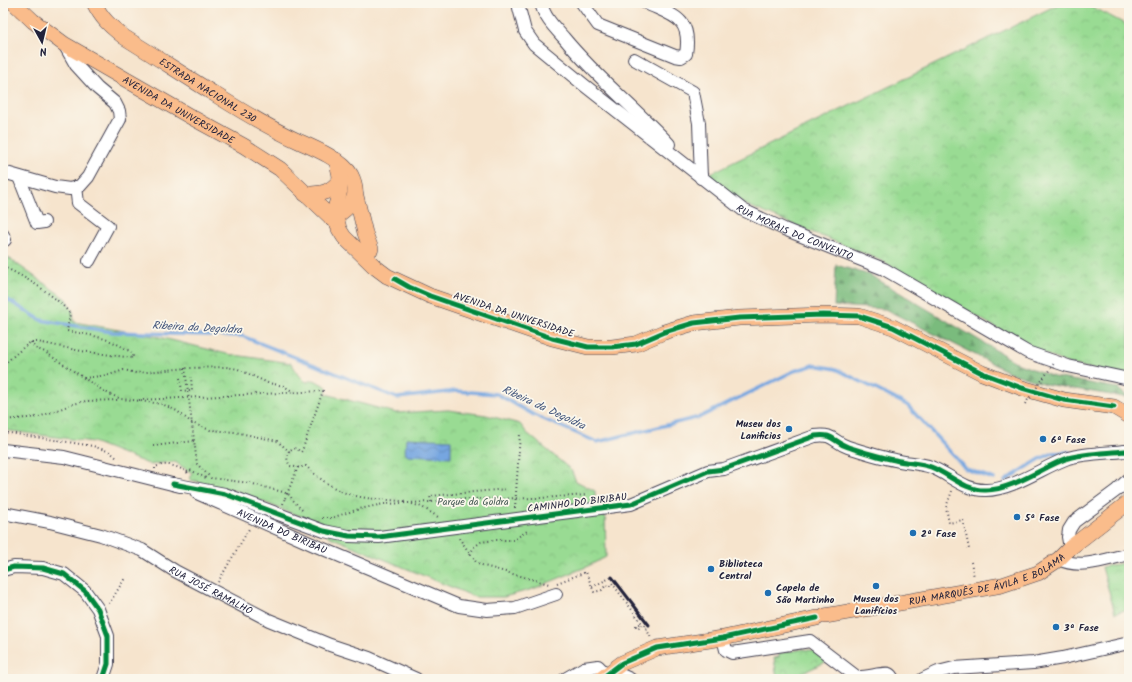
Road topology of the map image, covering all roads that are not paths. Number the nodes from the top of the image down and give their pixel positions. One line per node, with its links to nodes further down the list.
1 (14, 3): 7 (main road, AVENIDA DA UNIVERSIDADE)
2 (94, 3): 9 (main road, ESTRADA NACIONAL 230)
3 (520, 3): 11 (street, RUA MORAIS DO CONVENTO)
4 (541, 3): 11 (street)
5 (582, 3): 6 (street)
6 (646, 3)
7 (64, 44): 14 (street); 16 (main road, AVENIDA DA UNIVERSIDADE)
8 (634, 59): 11 (street)
9 (336, 160): 13 (main road); 15 (main road, ESTRADA NACIONAL 230)
10 (3, 172): 12 (street)
11 (697, 174): 22 (street, RUA MORAIS DO CONVENTO)
12 (19, 176): 14 (street); 17 (street)
13 (341, 179): 16 (main road); 18 (main road)
14 (76, 187): 20 (street)
15 (355, 192): 18 (main road); 19 (main road, ESTRADA NACIONAL 230)
16 (305, 194): 18 (main road, AVENIDA DA UNIVERSIDADE)
17 (44, 222)
18 (335, 222): 19 (main road, AVENIDA DA UNIVERSIDADE); 21 (main road, AVENIDA DA UNIVERSIDADE)
19 (371, 249): 21 (main road, AVENIDA DA UNIVERSIDADE)
20 (90, 261)
21 (395, 279): 24 (main road, AVENIDA DA UNIVERSIDADE)
22 (1129, 379)
23 (1129, 406): 24 (main road, AVENIDA DA UNIVERSIDADE)
24 (1114, 407): 25 (main road, AVENIDA DA UNIVERSIDADE)
25 (1129, 416)
26 (3, 450): 29 (street, AVENIDA DO BIRIBAU)
27 (1129, 452): 29 (street, CAMINHO DO BIRIBAU)
28 (1129, 479): 32 (street)
29 (173, 484): 36 (street, AVENIDA DO BIRIBAU)
30 (1129, 502): 32 (main road, RUA MARQUÊS DE ÁVILA E BOLAMA)
31 (3, 512): 42 (street, RUA JOSÉ RAMALHO)
32 (1070, 548): 34 (main road, RUA MARQUÊS DE ÁVILA E BOLAMA)
33 (1129, 554): 34 (street)
34 (1059, 559): 37 (main road, RUA MARQUÊS DE ÁVILA E BOLAMA)
35 (3, 570): 41 (street)
36 (553, 590)
37 (723, 638): 40 (main road, RUA MARQUÊS DE ÁVILA E BOLAMA); 45 (street)
38 (1124, 645): 39 (street)
39 (953, 673): 46 (street)
40 (608, 674): 43 (street); 44 (street)
41 (103, 679)
42 (416, 679)
43 (565, 679)
44 (630, 679)
45 (893, 679)
46 (923, 679)

